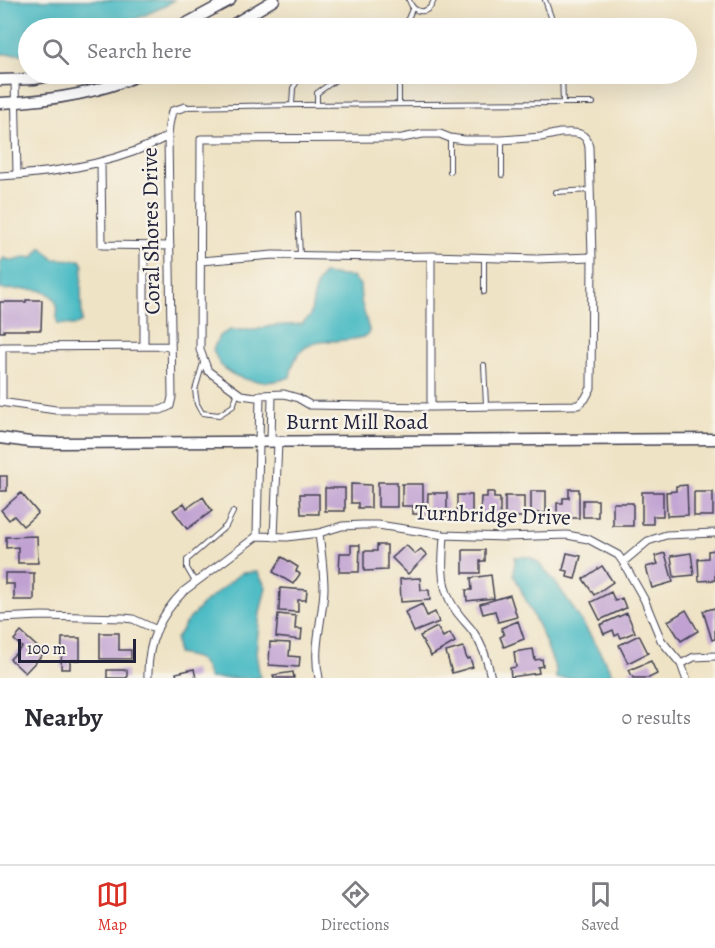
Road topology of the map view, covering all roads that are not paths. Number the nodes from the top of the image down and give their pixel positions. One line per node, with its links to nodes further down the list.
1 (230, 0): 7 (street)
2 (274, 0): 8 (street)
3 (409, 0): 6 (lane)
4 (434, 0): 6 (lane)
5 (544, 0): 10 (lane)
6 (413, 7): 9 (lane)
7 (197, 18)
8 (244, 18)
9 (408, 18)
10 (551, 18)
11 (0, 80): 12 (street)
12 (15, 80): 13 (street); 20 (street)
13 (18, 80)
14 (114, 84): 20 (street)
15 (296, 84): 24 (lane)
16 (330, 84): 25 (lane)
17 (399, 84): 23 (lane)
18 (562, 84): 21 (lane)
19 (0, 103): 20 (street)
20 (15, 103): 32 (street)
21 (563, 103): 22 (lane, Coral Shores Drive); 23 (lane, Coral Shores Drive)
22 (593, 103)
23 (399, 104): 25 (lane, Coral Shores Drive)
24 (292, 105): 25 (lane, Coral Shores Drive); 26 (lane, Coral Shores Drive)
25 (317, 105)
26 (185, 107): 27 (street, Coral Shores Drive)
27 (168, 136): 30 (street); 39 (street, Coral Shores Drive)
28 (450, 138): 29 (street); 31 (lane); 44 (street)
29 (502, 140): 33 (lane); 35 (street)
30 (101, 162): 32 (street); 38 (street)
31 (450, 172)
32 (17, 175): 34 (street)
33 (502, 175)
34 (0, 176)
35 (590, 190): 36 (lane); 42 (street)
36 (556, 192)
37 (298, 214): 40 (lane)
38 (144, 246): 39 (street); 46 (street)
39 (170, 246): 47 (street, Coral Shores Drive)
40 (300, 255): 41 (street); 44 (street)
41 (431, 256): 43 (street); 55 (street)
42 (592, 257): 43 (street); 54 (street)
43 (484, 258): 45 (lane)
44 (201, 261): 48 (street)
45 (484, 292)
46 (144, 346): 47 (street); 53 (street)
47 (171, 346): 53 (street, Coral Shores Drive)
48 (204, 360): 50 (street); 50 (lane)
49 (484, 365): 54 (lane)
50 (238, 392): 51 (street)
51 (260, 394): 52 (street); 58 (street)
52 (272, 394): 55 (street); 58 (street)
53 (1, 402)
54 (486, 406): 55 (street)
55 (431, 407)
56 (0, 438): 58 (street, Burnt Mill Road)
57 (715, 439): 58 (street, Burnt Mill Road)
58 (269, 442): 59 (street); 60 (street)
59 (259, 489): 60 (street); 62 (street)
60 (275, 489): 63 (street)
61 (233, 512): 70 (lane)
62 (258, 513): 63 (street); 67 (street)
63 (274, 513): 68 (street)
64 (319, 533): 66 (street, Turnbridge Drive); 68 (street, Turnbridge Drive); 76 (street)
65 (715, 533): 69 (street)
66 (444, 535): 69 (street, Turnbridge Drive); 77 (street)
67 (257, 536): 68 (street, Turnbridge Drive); 70 (street)
68 (274, 537)
69 (623, 562): 74 (street, Turnbridge Drive)
70 (196, 582): 72 (street)
71 (0, 618): 72 (street)
72 (157, 630): 75 (street)
73 (715, 656): 74 (street)
74 (681, 664): 78 (street, Turnbridge Drive)
75 (148, 678)
76 (319, 678)
77 (491, 678)
78 (686, 678)

